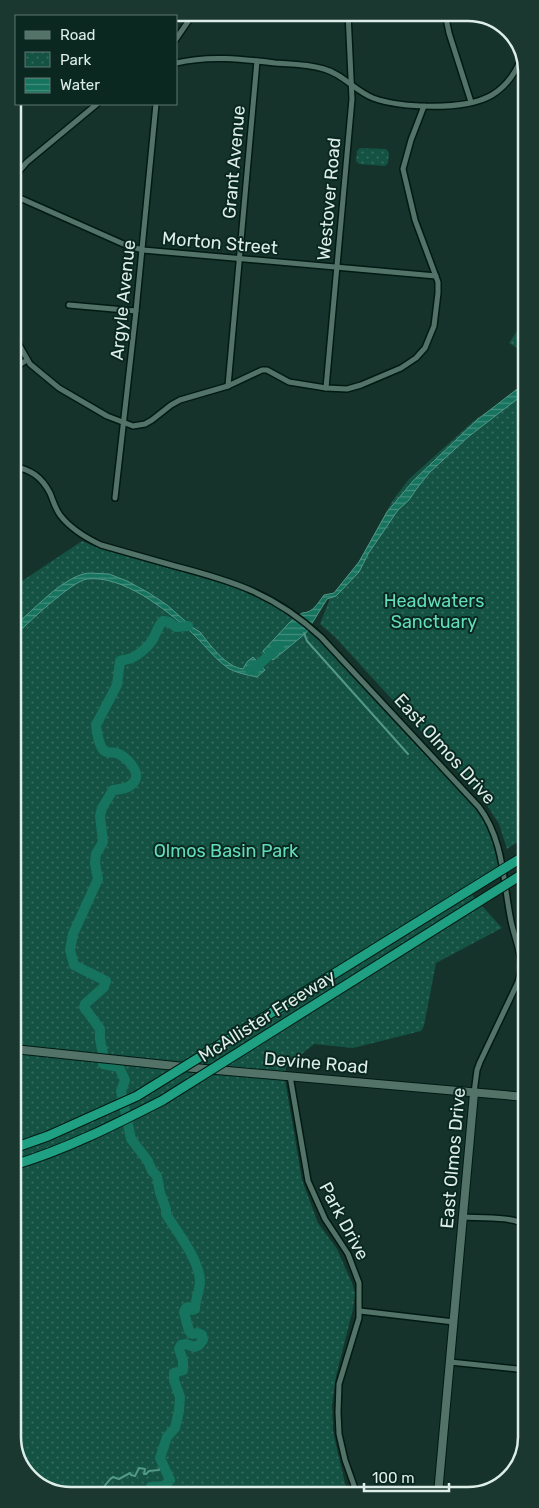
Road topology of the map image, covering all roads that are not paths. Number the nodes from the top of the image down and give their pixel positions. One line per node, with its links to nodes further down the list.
1 (188, 21): 4 (street)
2 (348, 21): 8 (street, Westover Road)
3 (446, 21): 9 (street)
4 (178, 35)
5 (257, 61): 6 (street); 8 (street); 16 (street, Grant Avenue)
6 (178, 63)
7 (517, 67): 9 (street)
8 (352, 85): 12 (street); 17 (street, Westover Road)
9 (471, 102): 12 (street)
10 (96, 105): 13 (street)
11 (156, 105): 15 (street, Argyle Avenue)
12 (424, 106): 18 (street)
13 (21, 169)
14 (21, 199): 15 (street, Morton Street)
15 (143, 250): 16 (street, Morton Street); 20 (street, Argyle Avenue)
16 (239, 259): 17 (street, Morton Street); 24 (street, Grant Avenue)
17 (336, 267): 18 (street, Morton Street); 25 (street, Westover Road)
18 (436, 276): 25 (street)
19 (69, 305): 20 (street)
20 (136, 311): 26 (street, Argyle Avenue)
21 (21, 349): 22 (street)
22 (27, 360): 23 (street); 26 (street)
23 (21, 364)
24 (228, 386): 25 (street); 26 (street)
25 (326, 388)
26 (123, 422): 28 (street, Argyle Avenue)
27 (21, 468): 31 (street, East Olmos Drive)
28 (115, 498)
29 (518, 860): 37 (highway, McAllister Freeway, bridge)
30 (518, 877): 38 (highway, McAllister Freeway, bridge)
31 (518, 949)
32 (518, 982): 35 (street, East Olmos Drive)
33 (21, 1050): 34 (street, Devine Road)
34 (290, 1076): 35 (street, Devine Road); 41 (street, Park Drive)
35 (474, 1093): 36 (street, Devine Road); 39 (street, East Olmos Drive)
36 (518, 1096)
37 (21, 1146)
38 (21, 1163)
39 (463, 1217): 40 (street); 42 (street, East Olmos Drive)
40 (518, 1222)
41 (360, 1311): 42 (street); 45 (street, Park Drive)
42 (454, 1322): 43 (street, East Olmos Drive)
43 (450, 1362): 44 (street); 46 (street, East Olmos Drive)
44 (518, 1369)
45 (355, 1487)
46 (439, 1487)

